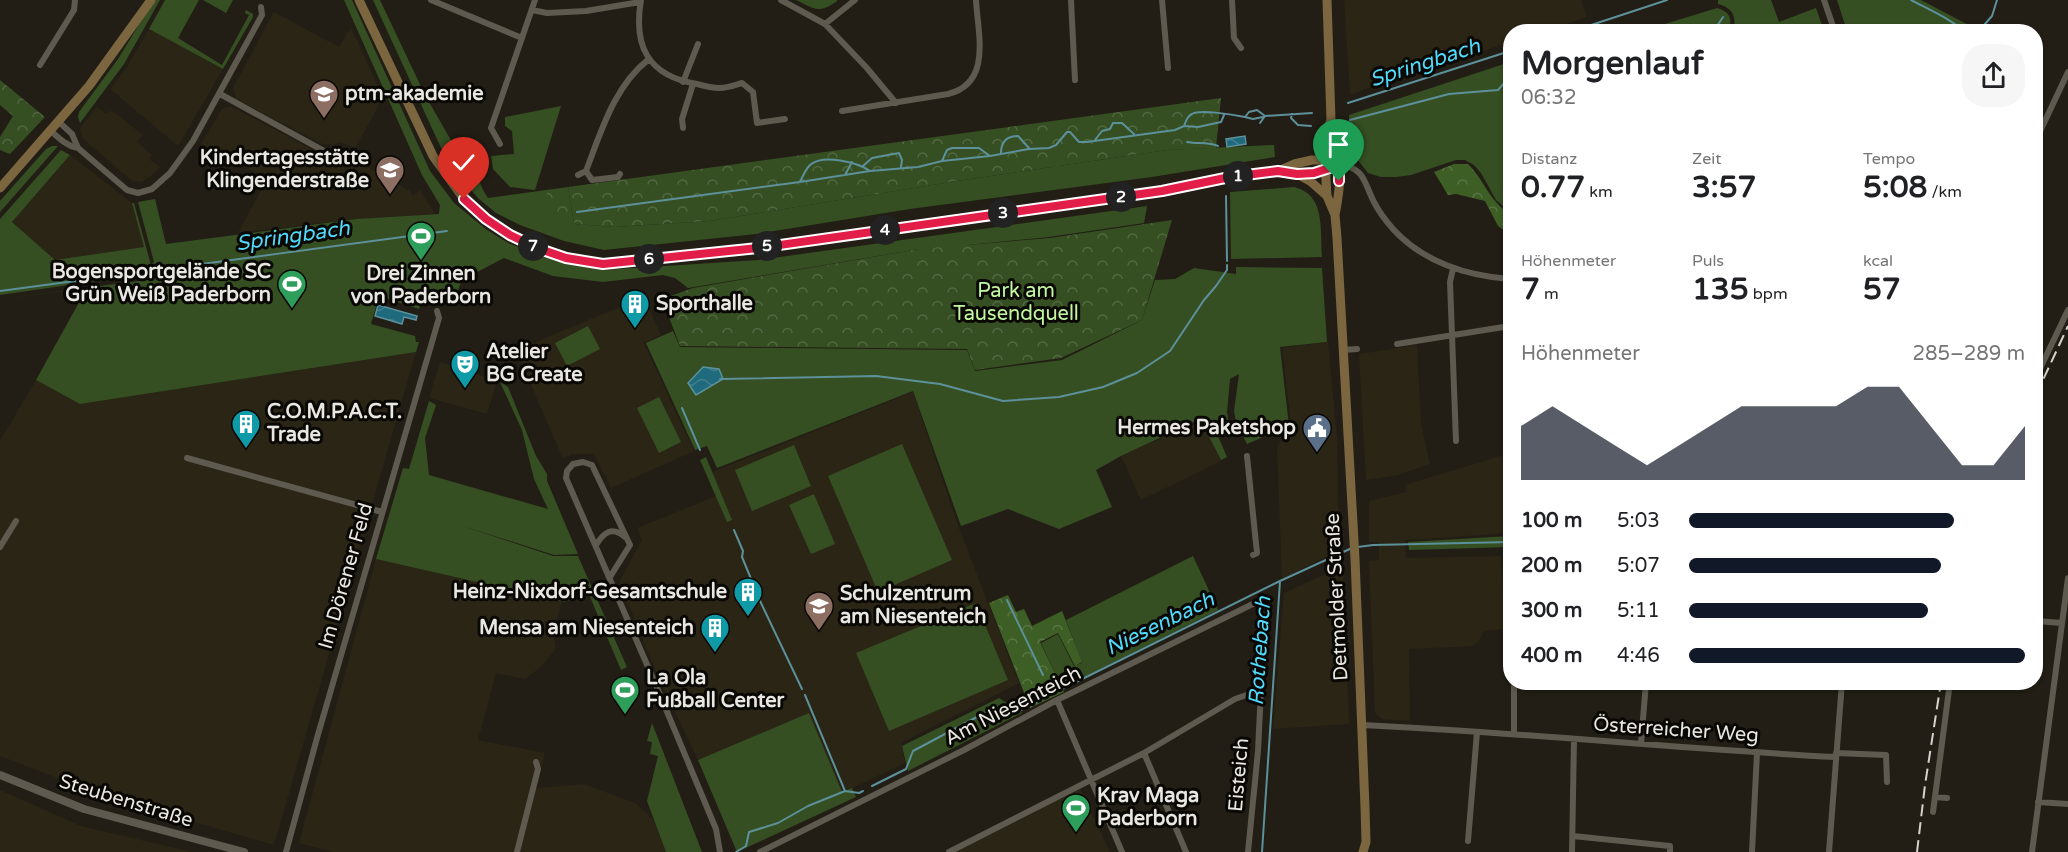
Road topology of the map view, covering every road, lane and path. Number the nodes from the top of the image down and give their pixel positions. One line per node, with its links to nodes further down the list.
1 (75, 0): 23 (street)
2 (151, 0): 34 (main road)
3 (359, 0): 46 (main road)
4 (431, 0): 19 (street)
5 (535, 0): 16 (street)
6 (781, 0): 17 (street)
7 (855, 0): 17 (street)
8 (976, 0): 30 (street)
9 (1071, 0): 26 (street)
10 (1162, 0): 24 (street)
11 (1232, 0): 21 (street)
12 (1327, 0): 33 (main road, Detmolder Straße)
13 (1824, 0): 18 (street)
14 (641, 1): 16 (street); 22 (street)
15 (261, 7): 29 (street)
16 (532, 10): 19 (street)
17 (825, 24): 30 (street)
18 (1832, 24)
19 (522, 38): 40 (street)
20 (698, 44): 27 (street)
21 (1241, 48)
22 (649, 59): 27 (street); 45 (street)
23 (40, 65)
24 (1168, 68)
25 (2068, 72): 37 (street)
26 (1075, 80)
27 (683, 82): 28 (street)
28 (693, 84): 35 (street); 38 (street)
29 (220, 94): 41 (street); 42 (street)
30 (896, 103): 31 (street)
31 (842, 111)
32 (785, 119): 35 (street)
33 (1331, 120): 43 (main road, Detmolder Straße); 44 (main road, Detmolder Straße)
34 (59, 122): 39 (main road); 41 (street)
35 (757, 123): 36 (street)
36 (749, 124)
37 (2043, 125)
38 (683, 128)
39 (51, 131): 41 (street); 50 (main road)
40 (500, 144)
41 (78, 148)
42 (343, 154)
43 (1325, 165): 44 (main road); 46 (main road); 48 (main road); 51 (main road, Detmolder Straße)
44 (1339, 165): 52 (main road, Detmolder Straße); 53 (street)
45 (585, 171): 47 (street); 49 (street)
46 (1278, 171): 48 (main road)
47 (620, 174)
48 (1297, 174): 51 (main road)
49 (578, 175)
50 (0, 188)
51 (1327, 196): 52 (main road, Detmolder Straße)
52 (1335, 215): 61 (main road, Detmolder Straße)
53 (1453, 269): 54 (street); 58 (street)
54 (1503, 278)
55 (2068, 310): 62 (street)
56 (437, 311): 66 (street, Im Dörener Feld)
57 (1503, 327): 58 (street)
58 (1453, 334): 59 (street); 63 (street)
59 (1397, 344)
60 (1357, 349): 61 (street)
61 (1343, 350): 82 (main road, Detmolder Straße)
62 (2043, 362)
63 (1456, 441)
64 (1247, 456): 71 (street)
65 (187, 458): 66 (street)
66 (382, 512): 103 (street, Im Dörener Feld)
67 (16, 521): 70 (street)
68 (628, 539): 69 (street); 69 (street); 72 (street)
69 (596, 545): 72 (street)
70 (0, 547)
71 (1253, 555)
72 (610, 577): 105 (street)
73 (2068, 578): 76 (street)
74 (1268, 615): 81 (street, Am Niesenteich)
75 (2043, 622): 76 (street)
76 (2062, 623): 96 (street)
77 (1514, 690): 84 (street)
78 (1645, 690): 86 (street)
79 (1841, 690): 89 (street)
80 (1949, 690): 94 (street)
81 (1057, 700): 92 (street); 106 (street, Am Niesenteich)
82 (1361, 725): 83 (street, Österreicher Weg); 101 (main road, Detmolder Straße)
83 (1477, 732): 84 (street, Österreicher Weg); 100 (street)
84 (1514, 734): 85 (street, Österreicher Weg)
85 (1574, 739): 86 (street, Österreicher Weg); 99 (street)
86 (1641, 744): 88 (street, Österreicher Weg)
87 (1143, 753): 92 (street, Eisteich); 109 (street); 110 (street, Eisteich)
88 (1757, 753): 89 (street, Österreicher Weg); 115 (street)
89 (1836, 755): 93 (street, Österreicher Weg); 116 (street)
90 (536, 762): 104 (street)
91 (0, 776): 102 (street, Steubenstraße)
92 (1092, 780): 107 (street, Eisteich); 108 (street)
93 (1887, 782)
94 (1935, 797): 95 (street); 98 (street)
95 (1947, 798)
96 (2038, 802): 97 (street); 117 (street)
97 (2068, 804)
98 (1933, 812)
99 (1573, 836): 113 (street); 114 (street)
100 (1468, 841)
101 (1366, 842): 111 (main road, Detmolder Straße); 112 (main road, Detmolder Straße)
102 (244, 852)
103 (286, 852)
104 (517, 852)
105 (720, 852)
106 (760, 852)
107 (950, 852)
108 (1122, 852)
109 (1186, 852)
110 (1248, 852)
111 (1364, 852)
112 (1368, 852)
113 (1572, 852)
114 (1670, 852)
115 (1752, 852)
116 (1829, 852)
117 (2032, 852)

